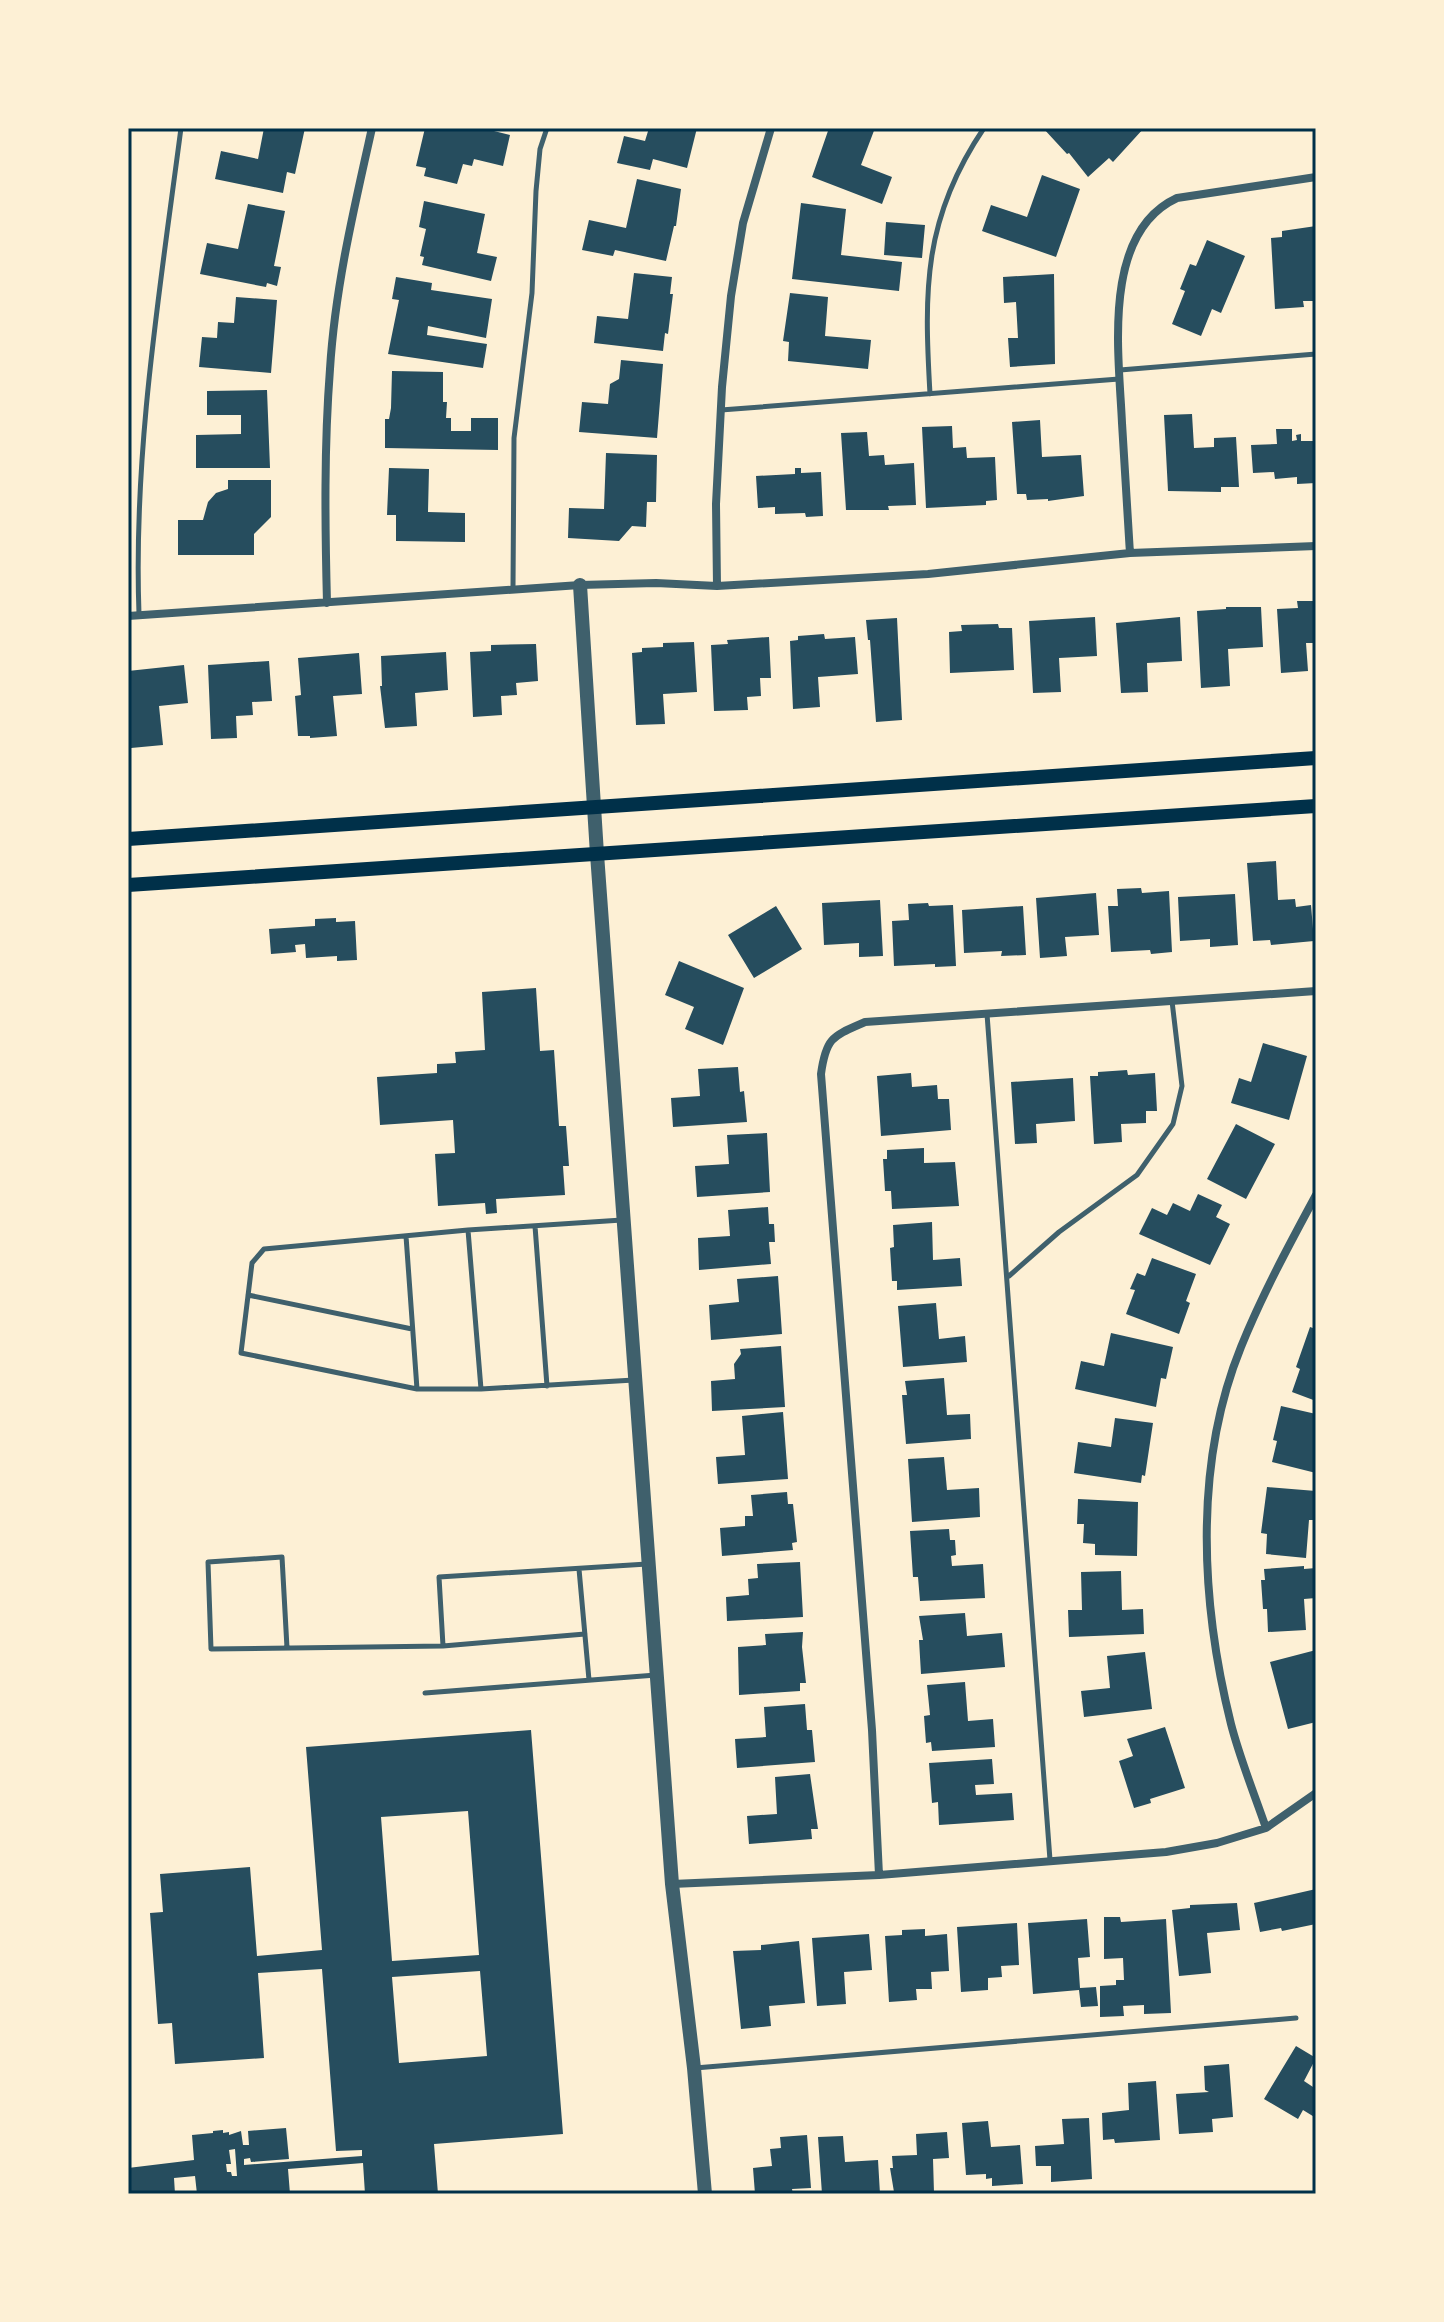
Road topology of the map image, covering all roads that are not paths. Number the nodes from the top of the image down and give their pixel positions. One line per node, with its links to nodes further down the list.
1 (181, 128): 17 (lane)
2 (372, 128): 16 (street)
3 (547, 128): 15 (lane)
4 (771, 128): 10 (street)
5 (984, 128): 9 (lane)
6 (1316, 177): 8 (street)
7 (1316, 354): 8 (lane)
8 (1120, 374): 9 (lane); 12 (street)
9 (930, 394): 10 (lane)
10 (721, 410): 14 (street)
11 (1316, 546): 12 (street)
12 (1130, 553): 14 (street)
13 (580, 585): 14 (street); 15 (street); 21 (street)
14 (717, 586)
15 (513, 589): 16 (street)
16 (327, 603): 17 (street)
17 (139, 615): 18 (street)
18 (128, 616)
19 (1316, 758): 21 (main road)
20 (1316, 806): 23 (main road)
21 (594, 807): 22 (main road); 23 (street)
22 (128, 839)
23 (597, 854): 24 (main road); 29 (street)
24 (128, 885)
25 (1316, 991): 26 (street)
26 (1172, 1001): 27 (street); 33 (lane)
27 (987, 1014): 33 (lane); 51 (street)
28 (1316, 1195): 49 (street)
29 (624, 1220): 30 (lane); 36 (street)
30 (535, 1226): 31 (lane); 37 (lane)
31 (468, 1230): 32 (lane); 39 (lane)
32 (406, 1236): 34 (lane); 35 (lane)
33 (1008, 1277): 50 (lane)
34 (248, 1295): 35 (lane); 38 (lane)
35 (412, 1329): 38 (lane)
36 (635, 1380): 37 (lane); 40 (street)
37 (547, 1386): 39 (lane)
38 (417, 1389): 39 (lane)
39 (481, 1389)
40 (648, 1564): 41 (lane); 45 (street)
41 (579, 1569): 42 (lane); 43 (lane)
42 (585, 1634): 43 (lane); 46 (lane)
43 (443, 1646): 44 (lane)
44 (287, 1648): 44 (lane)
45 (657, 1675): 46 (lane); 52 (street)
46 (589, 1680): 47 (lane)
47 (425, 1693)
48 (1316, 1793): 49 (street)
49 (1266, 1828): 50 (street)
50 (1050, 1861): 51 (street)
51 (879, 1875): 52 (street)
52 (672, 1884): 54 (street)
53 (1296, 2018): 54 (lane)
54 (694, 2068): 55 (street)
55 (705, 2194)

